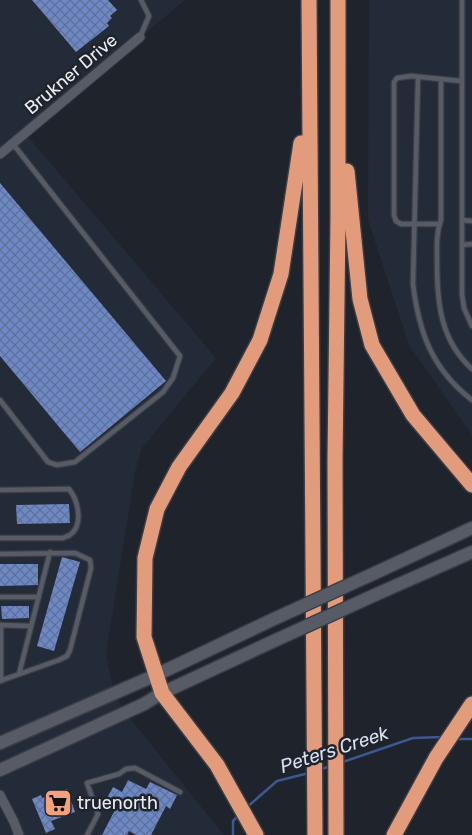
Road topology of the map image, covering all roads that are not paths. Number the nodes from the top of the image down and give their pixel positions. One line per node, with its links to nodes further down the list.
1 (141, 0): 5 (lane)
2 (309, 0): 8 (highway)
3 (338, 0): 9 (highway)
4 (462, 0): 10 (lane)
5 (140, 37): 11 (street, Brukner Drive)
6 (418, 77): 7 (lane); 15 (lane); 15 (lane)
7 (441, 79): 10 (lane); 16 (lane)
8 (309, 80): 35 (highway); 46 (highway)
9 (338, 80): 23 (highway); 47 (highway)
10 (461, 81): 13 (lane)
11 (13, 144): 12 (street, Brukner Drive); 21 (lane)
12 (0, 154)
13 (462, 220): 14 (lane); 18 (lane)
14 (472, 221)
15 (414, 224): 16 (lane); 22 (lane)
16 (439, 224): 20 (lane)
17 (472, 244): 18 (lane)
18 (462, 245): 19 (lane)
19 (472, 326)
20 (472, 369)
21 (0, 400)
22 (472, 400)
23 (472, 485)
24 (0, 490): 26 (lane)
25 (472, 528): 35 (main road, bridge)
26 (0, 538)
27 (50, 552): 29 (lane); 31 (lane); 34 (lane)
28 (472, 552): 37 (main road, bridge)
29 (0, 554)
30 (0, 597): 31 (lane)
31 (39, 597): 33 (lane)
32 (1, 626): 33 (lane); 36 (lane)
33 (31, 626): 34 (lane)
34 (19, 674): 36 (lane)
35 (156, 675): 37 (highway); 39 (main road)
36 (0, 681)
37 (162, 693): 40 (main road); 45 (highway)
38 (472, 704): 48 (highway)
39 (0, 743)
40 (0, 770)
41 (180, 792): 44 (lane)
42 (0, 794): 43 (street)
43 (19, 835)
44 (87, 835)
45 (256, 835)
46 (315, 835)
47 (336, 835)
48 (394, 835)

